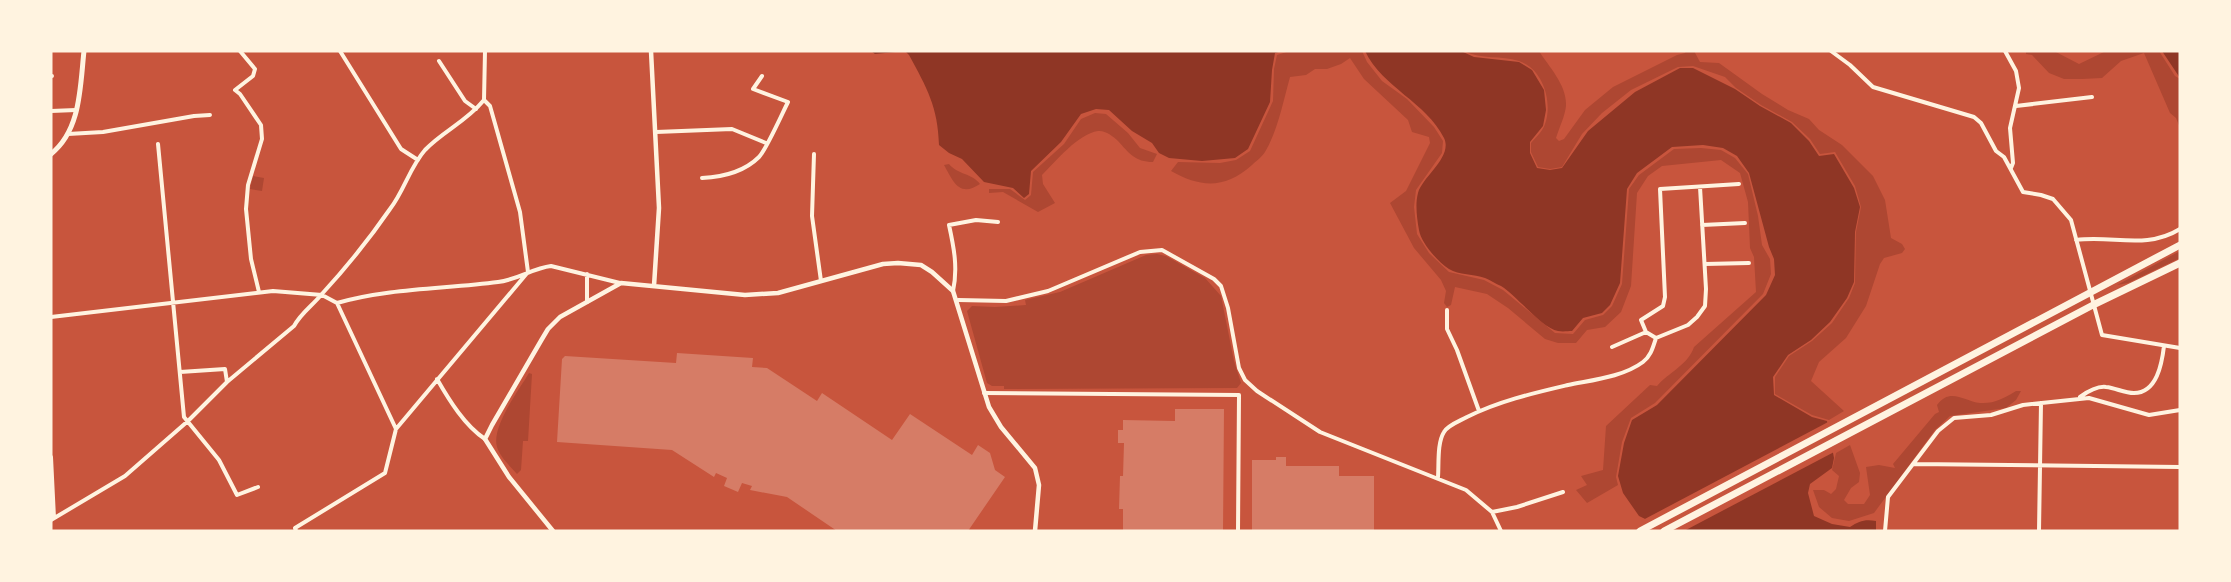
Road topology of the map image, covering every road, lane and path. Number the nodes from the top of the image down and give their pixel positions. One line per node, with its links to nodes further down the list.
1 (84, 51): 13 (main road)
2 (240, 51): 43 (street)
3 (340, 51): 23 (street)
4 (485, 51): 11 (street)
5 (651, 51): 17 (street)
6 (1831, 51): 24 (street)
7 (2005, 51): 12 (street)
8 (439, 61): 14 (street)
9 (762, 76): 19 (street)
10 (2091, 97): 12 (street)
11 (484, 100): 14 (street); 37 (street)
12 (2016, 105): 24 (street)
13 (76, 110): 15 (street); 18 (main road)
14 (476, 110): 23 (street)
15 (51, 111)
16 (210, 115): 18 (street)
17 (656, 132): 19 (street); 41 (street)
18 (69, 134): 22 (main road)
19 (766, 143): 25 (street)
20 (158, 144): 48 (street)
21 (814, 153): 39 (street)
22 (51, 154)
23 (418, 160): 45 (street)
24 (2010, 169): 32 (street)
25 (702, 178)
26 (1739, 184): 27 (street)
27 (1700, 187): 30 (street); 53 (street)
28 (998, 222): 42 (street)
29 (1744, 224): 30 (street)
30 (1702, 225): 36 (street)
31 (2180, 229): 32 (street)
32 (2076, 240): 44 (street)
33 (2180, 245): 44 (highway)
34 (1749, 263): 36 (street)
35 (2180, 263): 50 (highway)
36 (1705, 264): 54 (street)
37 (528, 272): 38 (street); 49 (street); 59 (street)
38 (587, 274): 40 (street); 47 (street)
39 (821, 281): 41 (street); 42 (street)
40 (621, 283): 41 (street); 47 (street)
41 (654, 286)
42 (953, 291): 46 (street)
43 (260, 292): 45 (street); 48 (street)
44 (2090, 294): 50 (street); 83 (highway)
45 (322, 295): 49 (street); 60 (street)
46 (958, 300): 61 (street); 73 (street)
47 (587, 302): 68 (street)
48 (173, 303): 52 (street); 58 (street)
49 (337, 303): 67 (street)
50 (2093, 305): 55 (street); 84 (highway)
51 (1447, 310): 65 (street)
52 (51, 317)
53 (1646, 332): 54 (street); 56 (street)
54 (1656, 338): 65 (street)
55 (2164, 346): 57 (street); 62 (street)
56 (1612, 347)
57 (2180, 348)
58 (180, 372): 60 (street); 66 (street)
59 (437, 379): 67 (street); 68 (street)
60 (227, 382): 66 (street)
61 (984, 393): 80 (street); 81 (street)
62 (2079, 398): 63 (street); 64 (street)
63 (2040, 402): 70 (street); 71 (street)
64 (2180, 410)
65 (1479, 411): 73 (street)
66 (188, 421): 74 (street); 77 (street)
67 (396, 429): 78 (street)
68 (485, 439): 79 (street)
69 (51, 457): 77 (street)
70 (1913, 464): 71 (street); 85 (street)
71 (2040, 465): 72 (street); 86 (street)
72 (2180, 467)
73 (1438, 477): 76 (street)
74 (258, 487)
75 (1563, 492): 76 (street)
76 (1492, 512): 82 (street)
77 (53, 519)
78 (296, 531)
79 (553, 531)
80 (1035, 531)
81 (1238, 531)
82 (1501, 531)
83 (1640, 531)
84 (1664, 531)
85 (1885, 531)
86 (2039, 531)

